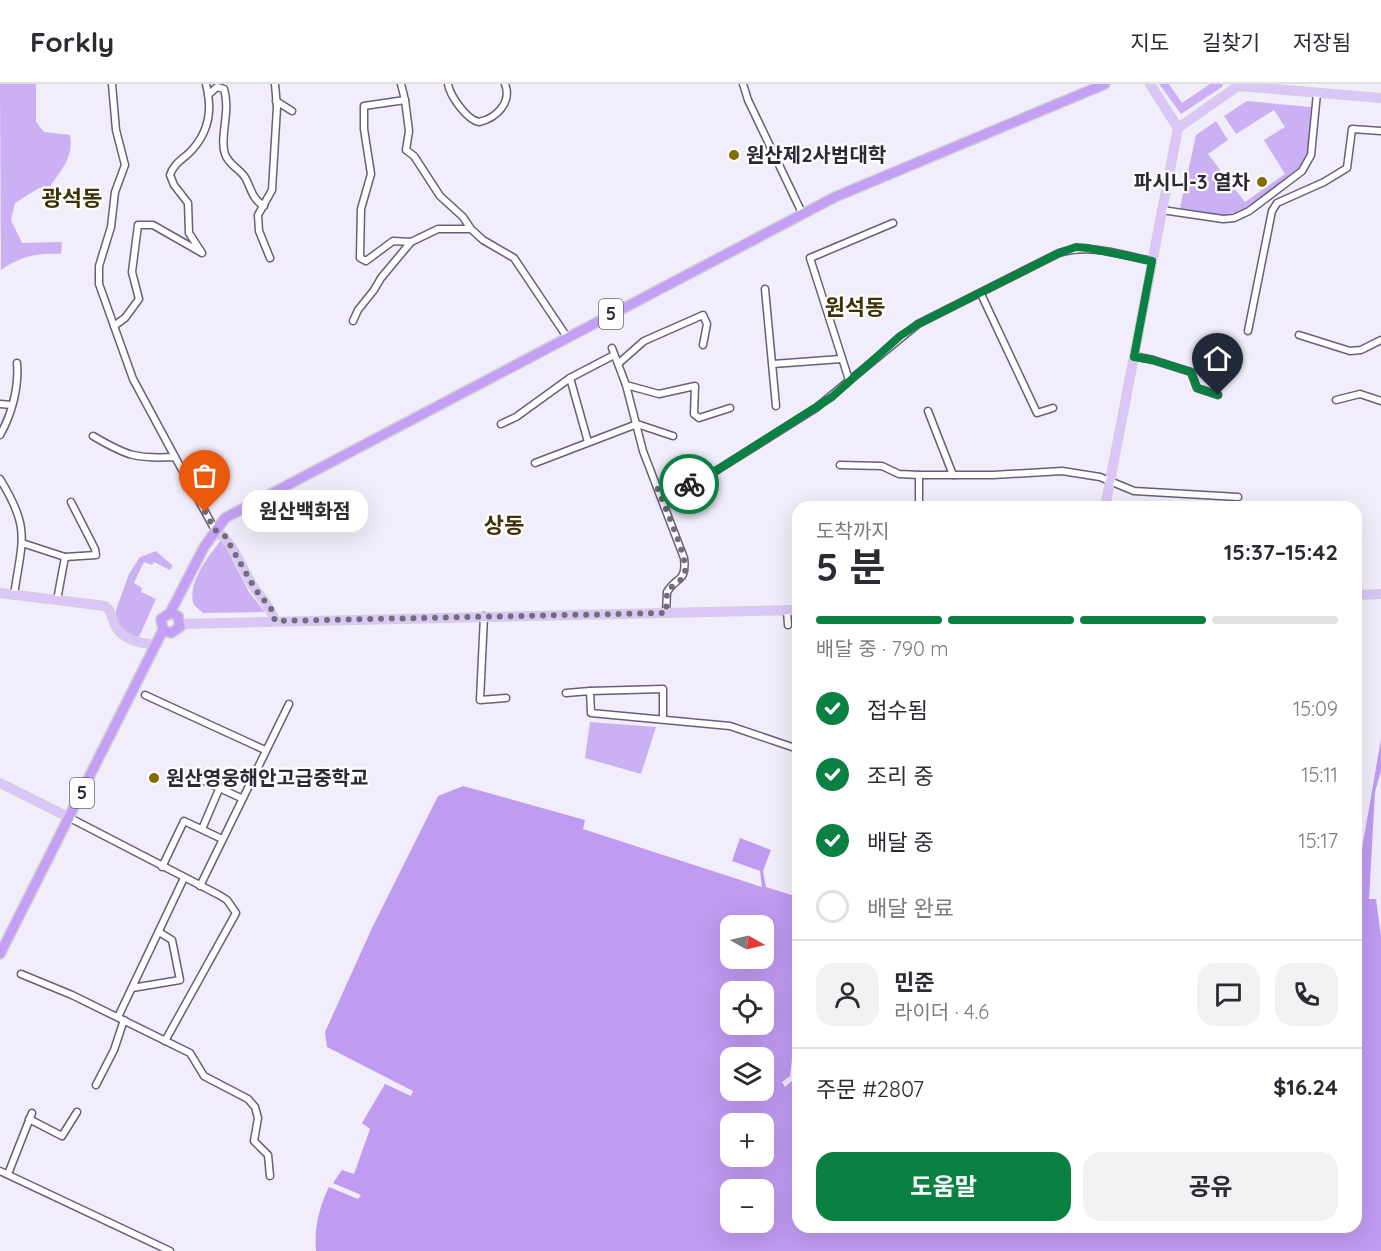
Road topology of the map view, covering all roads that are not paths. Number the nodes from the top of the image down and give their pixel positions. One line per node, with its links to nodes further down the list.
1 (112, 84): 32 (street)
2 (206, 84): 14 (street)
3 (274, 84): 17 (street)
4 (401, 84): 16 (street)
5 (448, 84): 6 (street)
6 (505, 84)
7 (743, 84): 23 (street)
8 (1105, 84): 12 (highway, 5)
9 (1150, 84): 19 (main road)
10 (1314, 84): 13 (street)
11 (1237, 85): 13 (main road); 19 (main road)
12 (1093, 86): 23 (highway, 5)
13 (1315, 93): 15 (main road); 22 (street)
14 (208, 94): 21 (street); 32 (street)
15 (1381, 98)
16 (405, 100): 25 (street); 26 (street)
17 (276, 101): 18 (street); 21 (street)
18 (292, 111)
19 (1178, 128): 22 (main road)
20 (1381, 131): 33 (street)
21 (264, 206): 27 (street)
22 (1162, 210): 28 (main road)
23 (803, 215): 35 (highway, 5)
24 (893, 223): 39 (street)
25 (471, 230): 26 (street); 35 (street)
26 (411, 242): 31 (street)
27 (270, 258)
28 (1152, 261): 30 (street); 38 (main road)
29 (765, 289): 42 (street)
30 (981, 294): 44 (street); 53 (street)
31 (354, 321)
32 (114, 326): 61 (street)
33 (1248, 331)
34 (1299, 335): 36 (street)
35 (567, 337): 73 (highway, 5)
36 (1381, 340)
37 (703, 345): 41 (street)
38 (1134, 357): 46 (street); 67 (main road)
39 (841, 358): 42 (street); 44 (street)
40 (17, 363): 50 (street)
41 (619, 363): 43 (street); 45 (street)
42 (772, 364): 51 (street)
43 (570, 378): 55 (street); 60 (street)
44 (849, 380): 68 (street)
45 (626, 385): 52 (street); 56 (street)
46 (1218, 395)
47 (1336, 400): 48 (street)
48 (1381, 401)
49 (0, 404): 50 (street)
50 (12, 405): 57 (street)
51 (776, 406)
52 (730, 408)
53 (1053, 408)
54 (928, 411): 65 (street)
55 (501, 424)
56 (637, 424): 59 (street); 60 (street); 68 (street)
57 (0, 435)
58 (93, 436): 61 (street)
59 (673, 436)
60 (588, 442): 62 (street)
61 (175, 457): 73 (street)
62 (535, 463)
63 (840, 465): 64 (street)
64 (919, 475): 65 (street); 70 (street)
65 (953, 475): 67 (street)
66 (0, 478): 74 (street)
67 (1110, 481): 69 (street); 71 (main road)
68 (657, 487): 84 (street)
69 (1238, 497)
70 (919, 501)
71 (1106, 501)
72 (71, 502): 75 (street)
73 (215, 530): 83 (highway, 5); 86 (main road)
74 (22, 543): 75 (street); 78 (street)
75 (65, 556): 80 (street)
76 (0, 593): 78 (main road)
77 (1381, 594): 79 (main road)
78 (14, 595): 80 (main road)
79 (1362, 595)
80 (57, 600): 90 (main road)
81 (787, 610): 82 (main road); 84 (main road); 88 (street)
82 (792, 610)
83 (170, 612): 87 (highway); 89 (highway)
84 (666, 613): 85 (main road)
85 (484, 616): 86 (main road); 94 (street)
86 (275, 621): 87 (main road)
87 (181, 624): 89 (highway)
88 (788, 625)
89 (163, 630): 90 (highway, 5)
90 (156, 645): 103 (highway, 5)
91 (590, 691): 92 (street); 96 (street); 96 (street)
92 (567, 693)
93 (146, 695): 98 (street)
94 (506, 698)
95 (289, 704): 98 (street)
96 (663, 719): 97 (street)
97 (792, 747)
98 (265, 750): 102 (street)
99 (204, 781): 101 (street)
100 (0, 783): 103 (main road)
101 (220, 787): 102 (street); 104 (street)
102 (241, 798): 105 (street)
103 (70, 818): 106 (street); 110 (highway, 5)
104 (202, 829): 105 (street); 106 (street)
105 (222, 839): 108 (street)
106 (162, 867): 107 (street)
107 (184, 878): 108 (street); 109 (street)
108 (200, 886): 115 (street)
109 (159, 932): 113 (street); 113 (street)
110 (3, 941): 111 (highway, 5)
111 (0, 954)
112 (21, 974): 114 (street)
113 (132, 988): 114 (street)
114 (121, 1018): 115 (street); 116 (street)
115 (165, 1041): 120 (street)
116 (96, 1085)
117 (77, 1112): 119 (street)
118 (0, 1171): 119 (street)
119 (8, 1174): 121 (street)
120 (270, 1176)
121 (170, 1251)

